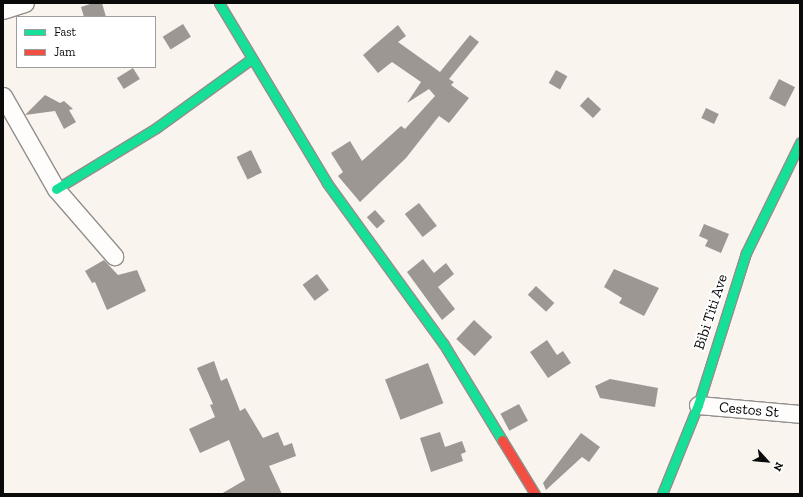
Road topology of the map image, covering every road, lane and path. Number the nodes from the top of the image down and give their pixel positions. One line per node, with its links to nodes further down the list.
1 (25, 3): 3 (street)
2 (225, 5): 4 (street)
3 (3, 10)
4 (250, 60): 7 (street); 11 (street)
5 (3, 96): 7 (street)
6 (800, 143): 9 (street, Bibi Titi Ave)
7 (56, 189): 8 (street)
8 (114, 256)
9 (698, 405): 10 (street, Cestos St); 12 (street, Bibi Titi Ave)
10 (800, 414)
11 (535, 494)
12 (662, 494)

